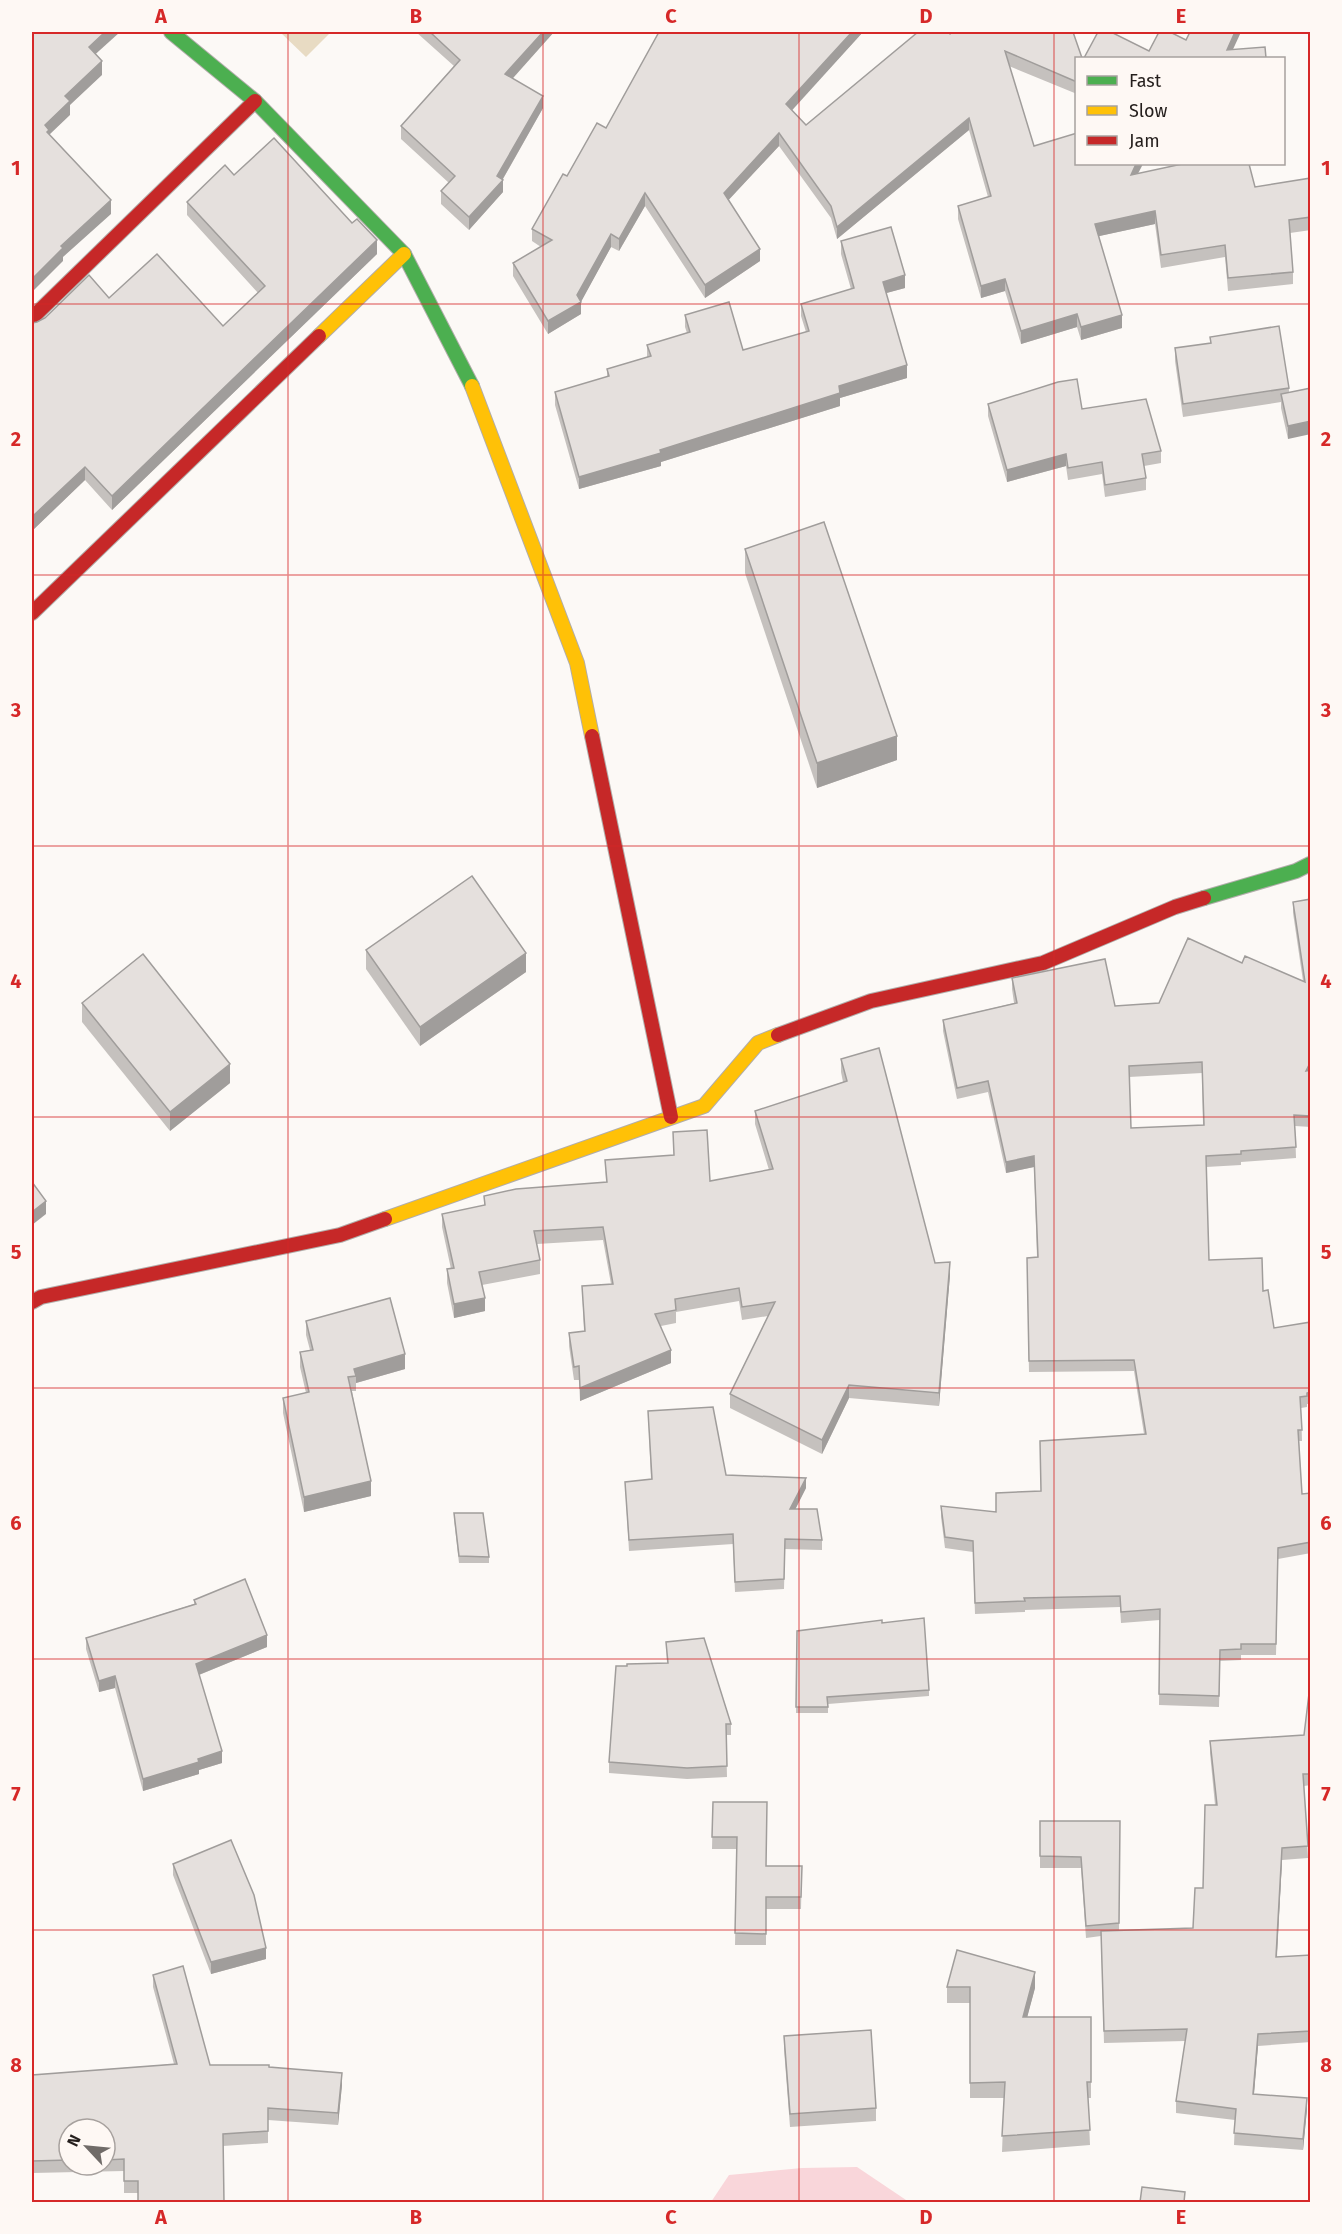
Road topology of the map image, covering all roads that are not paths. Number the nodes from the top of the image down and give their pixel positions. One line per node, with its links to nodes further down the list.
1 (171, 32): 2 (street)
2 (255, 101): 3 (street); 4 (street)
3 (404, 254): 5 (street); 7 (street)
4 (32, 318)
5 (32, 613)
6 (1311, 864): 7 (street)
7 (671, 1118): 8 (street)
8 (32, 1302)

